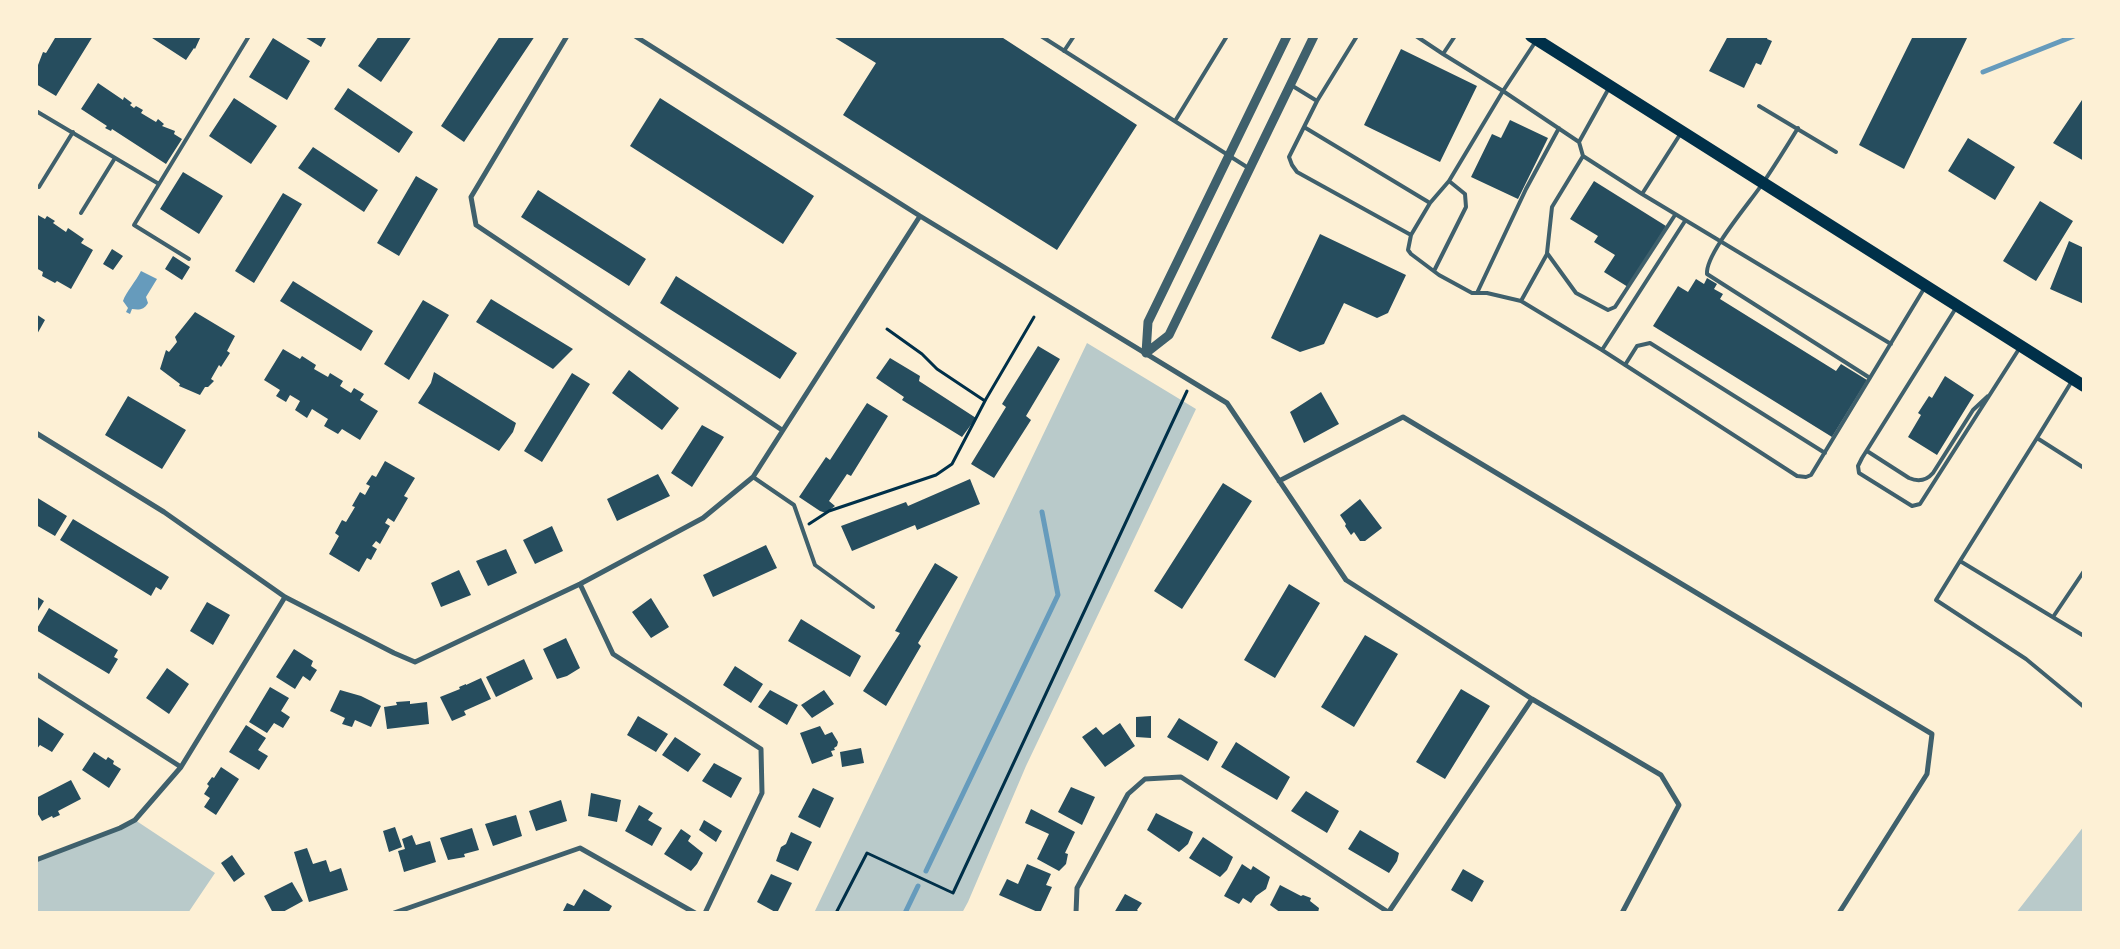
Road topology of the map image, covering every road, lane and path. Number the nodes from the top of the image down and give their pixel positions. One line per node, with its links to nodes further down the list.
1 (249, 36): 35 (lane)
2 (567, 36): 64 (street)
3 (635, 36): 41 (street)
4 (1041, 36): 13 (lane)
5 (1074, 36): 13 (lane)
6 (1227, 36): 21 (lane)
7 (1287, 36): 29 (street)
8 (1314, 36): 15 (street)
9 (1357, 36): 18 (lane)
10 (1416, 36): 14 (lane)
11 (1455, 36): 14 (lane)
12 (1534, 38): 16 (main road); 17 (lane)
13 (1064, 51): 21 (lane)
14 (1443, 54): 17 (lane)
15 (1290, 84): 18 (lane); 32 (street)
16 (1610, 86): 26 (main road); 27 (lane)
17 (1503, 91): 23 (lane); 33 (lane)
18 (1317, 101): 22 (lane)
19 (1759, 106): 24 (lane)
20 (36, 111): 25 (lane)
21 (1175, 121): 29 (lane)
22 (1304, 127): 38 (lane); 43 (lane)
23 (1559, 128): 27 (lane); 49 (lane)
24 (1798, 128): 28 (lane); 34 (lane)
25 (73, 132): 31 (lane); 36 (lane)
26 (1682, 132): 34 (main road); 37 (lane)
27 (1579, 142): 30 (lane)
28 (1836, 152)
29 (1229, 155): 32 (lane); 57 (street)
30 (1583, 156): 37 (lane); 45 (lane)
31 (115, 158): 35 (lane); 39 (lane)
32 (1250, 169): 57 (street)
33 (1449, 181): 38 (lane); 47 (lane)
34 (1763, 183): 44 (lane); 48 (main road)
35 (159, 184): 46 (lane)
36 (39, 187)
37 (1642, 194): 40 (lane)
38 (1430, 203): 43 (lane)
39 (81, 213)
40 (1675, 215): 42 (lane); 45 (lane)
41 (920, 216): 57 (street); 64 (street)
42 (1685, 221): 44 (lane); 56 (lane)
43 (1411, 235): 47 (lane)
44 (1721, 242): 54 (lane); 59 (lane)
45 (1547, 253): 50 (lane)
46 (189, 259)
47 (1434, 271): 49 (lane)
48 (1926, 286): 51 (main road); 54 (lane)
49 (1477, 293): 50 (lane)
50 (1521, 300): 56 (lane)
51 (1957, 306): 55 (main road); 67 (lane)
52 (1034, 317): 63 (path)
53 (887, 329): 63 (path)
54 (1891, 344): 59 (lane)
55 (2020, 346): 61 (main road); 62 (lane)
56 (1602, 350): 58 (lane)
57 (1146, 353): 60 (street)
58 (1625, 365): 68 (lane); 68 (lane)
59 (1870, 378): 68 (lane)
60 (1192, 381): 71 (street); 89 (path)
61 (2078, 383): 66 (lane)
62 (1990, 394): 67 (lane); 67 (lane)
63 (985, 401): 72 (path)
64 (782, 430): 70 (street)
65 (36, 433): 76 (street)
66 (2037, 438): 69 (lane); 73 (lane)
67 (1867, 451)
68 (1824, 453)
69 (2084, 468)
70 (753, 476): 72 (lane); 75 (street)
71 (1279, 480): 81 (street); 92 (street)
72 (802, 529): 77 (lane)
73 (1960, 561): 78 (lane); 82 (lane)
74 (2084, 570): 78 (lane)
75 (580, 584): 76 (street); 88 (street)
76 (285, 597): 83 (street)
77 (873, 607)
78 (2054, 617): 79 (lane)
79 (2084, 636)
80 (36, 674): 83 (street)
81 (1532, 700): 85 (street); 91 (street)
82 (2084, 707)
83 (181, 767): 84 (street)
84 (36, 860)
85 (1388, 912): 90 (street)
86 (394, 913): 87 (street)
87 (695, 913)
88 (705, 913)
89 (836, 913)
90 (1076, 913)
91 (1622, 913)
92 (1839, 913)

